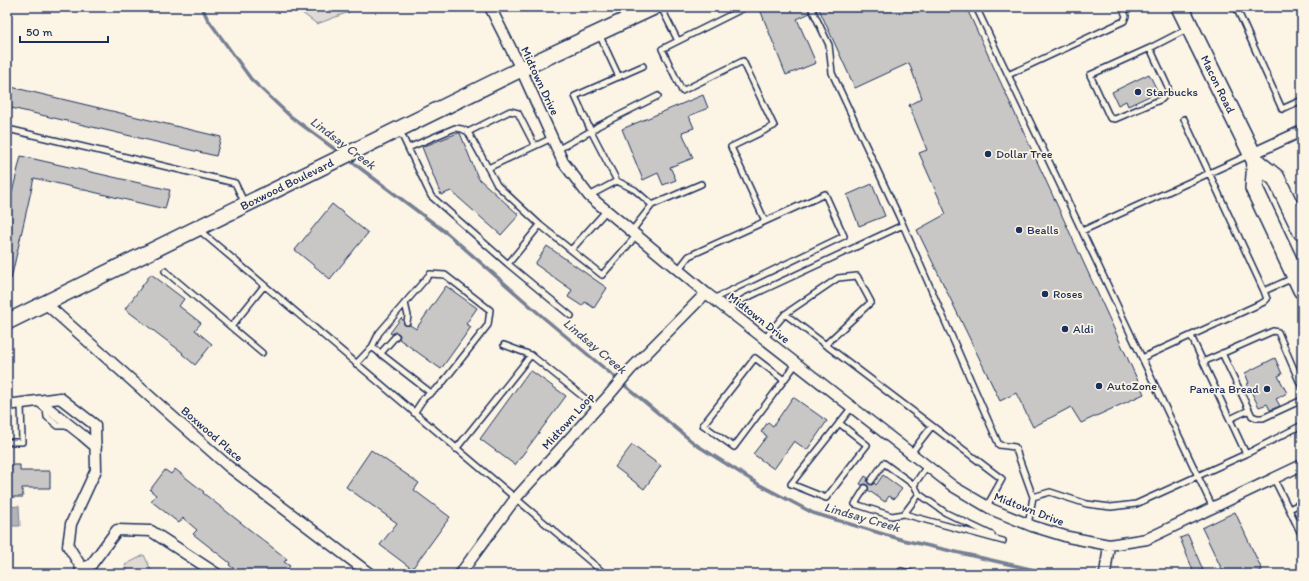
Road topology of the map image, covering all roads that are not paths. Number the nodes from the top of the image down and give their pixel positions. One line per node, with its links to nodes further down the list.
1 (490, 7): 15 (street, Midtown Drive)
2 (654, 7): 11 (street, Boxwood Boulevard)
3 (661, 7): 12 (lane)
4 (743, 7): 12 (lane)
5 (812, 7): 41 (lane)
6 (976, 7): 16 (lane)
7 (1122, 7): 16 (lane)
8 (1180, 7): 10 (main road, Macon Road)
9 (1236, 7): 19 (lane)
10 (1190, 27): 13 (lane); 30 (main road, Macon Road)
11 (598, 33): 15 (street, Boxwood Boulevard); 17 (lane)
12 (678, 41): 39 (lane)
13 (1150, 48): 13 (lane)
14 (643, 66): 17 (lane)
15 (521, 69): 21 (street, Boxwood Boulevard); 26 (street, Midtown Drive)
16 (1008, 75): 43 (lane)
17 (619, 77): 22 (lane)
18 (658, 96): 22 (lane)
19 (1302, 100)
20 (1184, 119): 32 (lane)
21 (399, 129): 28 (lane); 36 (street, Boxwood Boulevard)
22 (591, 131): 29 (lane); 33 (lane)
23 (7, 132): 36 (lane)
24 (468, 132): 27 (lane); 28 (lane); 31 (lane)
25 (1302, 132): 30 (street)
26 (552, 138): 27 (lane); 29 (street, Midtown Drive)
27 (535, 146): 31 (lane)
28 (408, 148): 47 (lane)
29 (557, 150): 35 (street, Midtown Drive)
30 (1254, 158): 32 (lane); 44 (main road, Macon Road); 50 (main road)
31 (488, 168): 40 (lane)
32 (1210, 173): 43 (lane); 52 (lane)
33 (617, 181): 35 (lane); 37 (lane)
34 (701, 184): 37 (lane)
35 (589, 196): 38 (street, Midtown Drive)
36 (245, 205): 42 (street, Boxwood Boulevard)
37 (652, 205): 45 (lane)
38 (606, 211): 45 (street, Midtown Drive); 46 (lane)
39 (765, 221): 48 (lane); 53 (lane)
40 (540, 225): 46 (lane); 47 (lane)
41 (903, 225): 56 (lane); 106 (lane)
42 (197, 228): 51 (lane); 54 (street, Boxwood Boulevard)
43 (1082, 231): 72 (lane)
44 (1302, 232)
45 (634, 234): 46 (lane); 48 (street, Midtown Drive)
46 (571, 250)
47 (508, 264): 58 (lane)
48 (678, 270): 53 (street, Midtown Drive)
49 (165, 271): 61 (lane)
50 (1299, 283): 52 (lane)
51 (264, 286): 61 (lane); 74 (lane)
52 (1264, 291): 63 (lane)
53 (709, 296): 56 (street, Midtown Drive); 84 (street, Midtown Loop)
54 (45, 303): 59 (street, Boxwood Boulevard); 118 (street, Boxwood Place)
55 (405, 303): 60 (lane); 67 (lane); 78 (lane)
56 (727, 310): 64 (street, Midtown Drive)
57 (785, 314): 64 (lane); 66 (lane); 66 (lane)
58 (571, 316)
59 (7, 322)
60 (407, 322)
61 (231, 327): 68 (lane)
62 (396, 336): 70 (lane)
63 (1191, 336): 72 (lane); 73 (lane)
64 (764, 339): 75 (street, Midtown Drive)
65 (504, 345): 71 (lane)
66 (825, 345): 92 (lane)
67 (372, 347): 70 (lane); 74 (lane)
68 (262, 353)
69 (1222, 353): 73 (lane); 77 (lane); 85 (lane)
70 (380, 354): 78 (lane)
71 (531, 355): 84 (lane); 95 (lane)
72 (1142, 358): 100 (lane)
73 (1203, 362): 88 (lane)
74 (356, 364): 86 (lane)
75 (796, 364): 76 (lane); 83 (street, Midtown Drive)
76 (784, 380): 76 (lane)
77 (1302, 388)
78 (431, 392): 86 (lane)
79 (1302, 400): 85 (lane)
80 (21, 403): 81 (street); 82 (street); 93 (lane)
81 (43, 404): 87 (street); 91 (street)
82 (7, 405)
83 (852, 407): 89 (lane); 96 (street, Midtown Drive)
84 (597, 408): 107 (street, Midtown Loop)
85 (1249, 410): 88 (lane)
86 (414, 413): 95 (lane)
87 (81, 414): 91 (street); 94 (street)
88 (1230, 419): 97 (lane)
89 (839, 423): 89 (lane)
90 (1302, 425): 97 (lane)
91 (71, 426): 94 (street)
92 (932, 426): 96 (lane); 109 (lane)
93 (7, 442)
94 (96, 447): 116 (street)
95 (456, 449): 107 (lane)
96 (911, 453): 99 (street, Midtown Drive)
97 (1246, 454): 100 (lane)
98 (1302, 465): 101 (street, Midtown Drive)
99 (927, 466): 103 (lane); 109 (street, Midtown Drive)
100 (1198, 476): 106 (lane); 110 (lane)
101 (1274, 479): 110 (street, Midtown Drive); 111 (lane)
102 (871, 480): 103 (lane)
103 (914, 485): 105 (lane)
104 (866, 488): 112 (lane)
105 (919, 494): 112 (lane); 112 (lane)
106 (1033, 496): 113 (lane)
107 (515, 499): 119 (street, Midtown Loop); 120 (lane)
108 (1302, 503): 111 (lane)
109 (987, 506): 113 (street, Midtown Drive)
110 (1213, 508): 115 (street, Midtown Drive)
111 (1289, 509): 114 (lane)
112 (904, 514)
113 (1028, 525): 115 (street, Midtown Drive)
114 (1301, 532)
115 (1108, 545): 123 (street)
116 (81, 571): 117 (street)
117 (217, 574)
118 (370, 574)
119 (460, 574)
120 (605, 574)
121 (900, 574): 122 (lane)
122 (913, 574)
123 (1105, 574)

